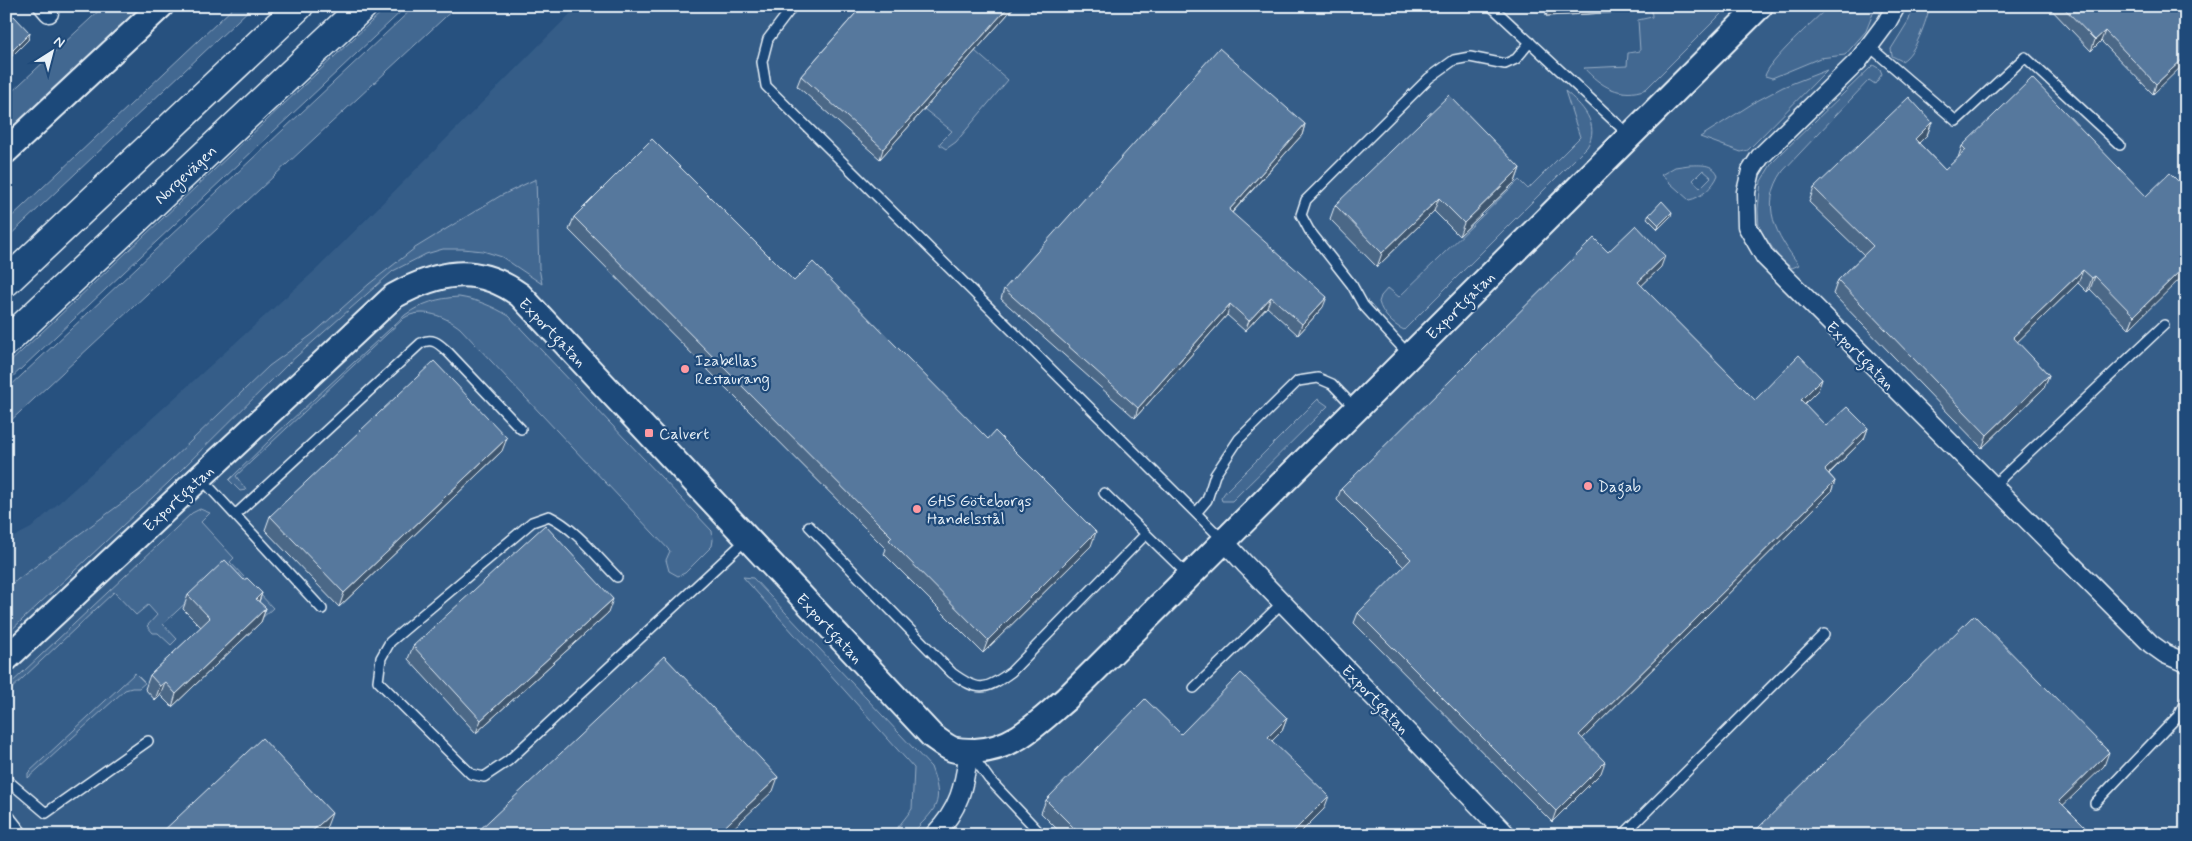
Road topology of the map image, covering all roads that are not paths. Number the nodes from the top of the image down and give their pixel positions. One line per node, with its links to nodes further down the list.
1 (161, 6): 12 (street)
2 (299, 6): 13 (highway)
3 (363, 6): 15 (highway, Norgevägen)
4 (793, 6): 22 (lane, Exportgatan)
5 (1491, 6): 8 (lane)
6 (1760, 6): 10 (street, Exportgatan)
7 (1896, 6): 9 (street, Exportgatan)
8 (1530, 42): 10 (lane); 16 (lane)
9 (1869, 46): 11 (lane); 20 (street, Exportgatan)
10 (1631, 137): 16 (street, Exportgatan)
11 (2120, 145)
12 (6, 152)
13 (6, 282)
14 (2164, 325): 20 (lane)
15 (6, 342)
16 (1410, 356): 17 (street, Exportgatan)
17 (1356, 410): 22 (lane); 27 (street, Exportgatan)
18 (521, 429): 23 (lane)
19 (200, 477): 23 (lane); 26 (street, Exportgatan); 33 (street, Exportgatan)
20 (1992, 487): 34 (street, Exportgatan)
21 (1104, 493): 25 (lane)
22 (1196, 513): 27 (lane, Exportgatan)
23 (235, 515): 31 (lane)
24 (809, 526): 25 (lane)
25 (1146, 534): 28 (lane)
26 (747, 539): 29 (lane); 38 (street, Exportgatan)
27 (1224, 541): 28 (street, Exportgatan); 30 (street, Exportgatan)
28 (1189, 576): 38 (street, Exportgatan)
29 (617, 577)
30 (1283, 602): 35 (lane); 45 (street, Exportgatan)
31 (322, 609)
32 (1824, 634): 46 (lane)
33 (6, 659)
34 (2186, 663)
35 (1194, 688)
36 (2186, 700): 40 (lane)
37 (148, 741): 39 (lane)
38 (969, 751): 43 (street); 44 (lane)
39 (6, 779)
40 (2095, 803)
41 (6, 812): 42 (lane)
42 (24, 835)
43 (934, 835)
44 (1042, 835)
45 (1507, 835)
46 (1623, 835)

